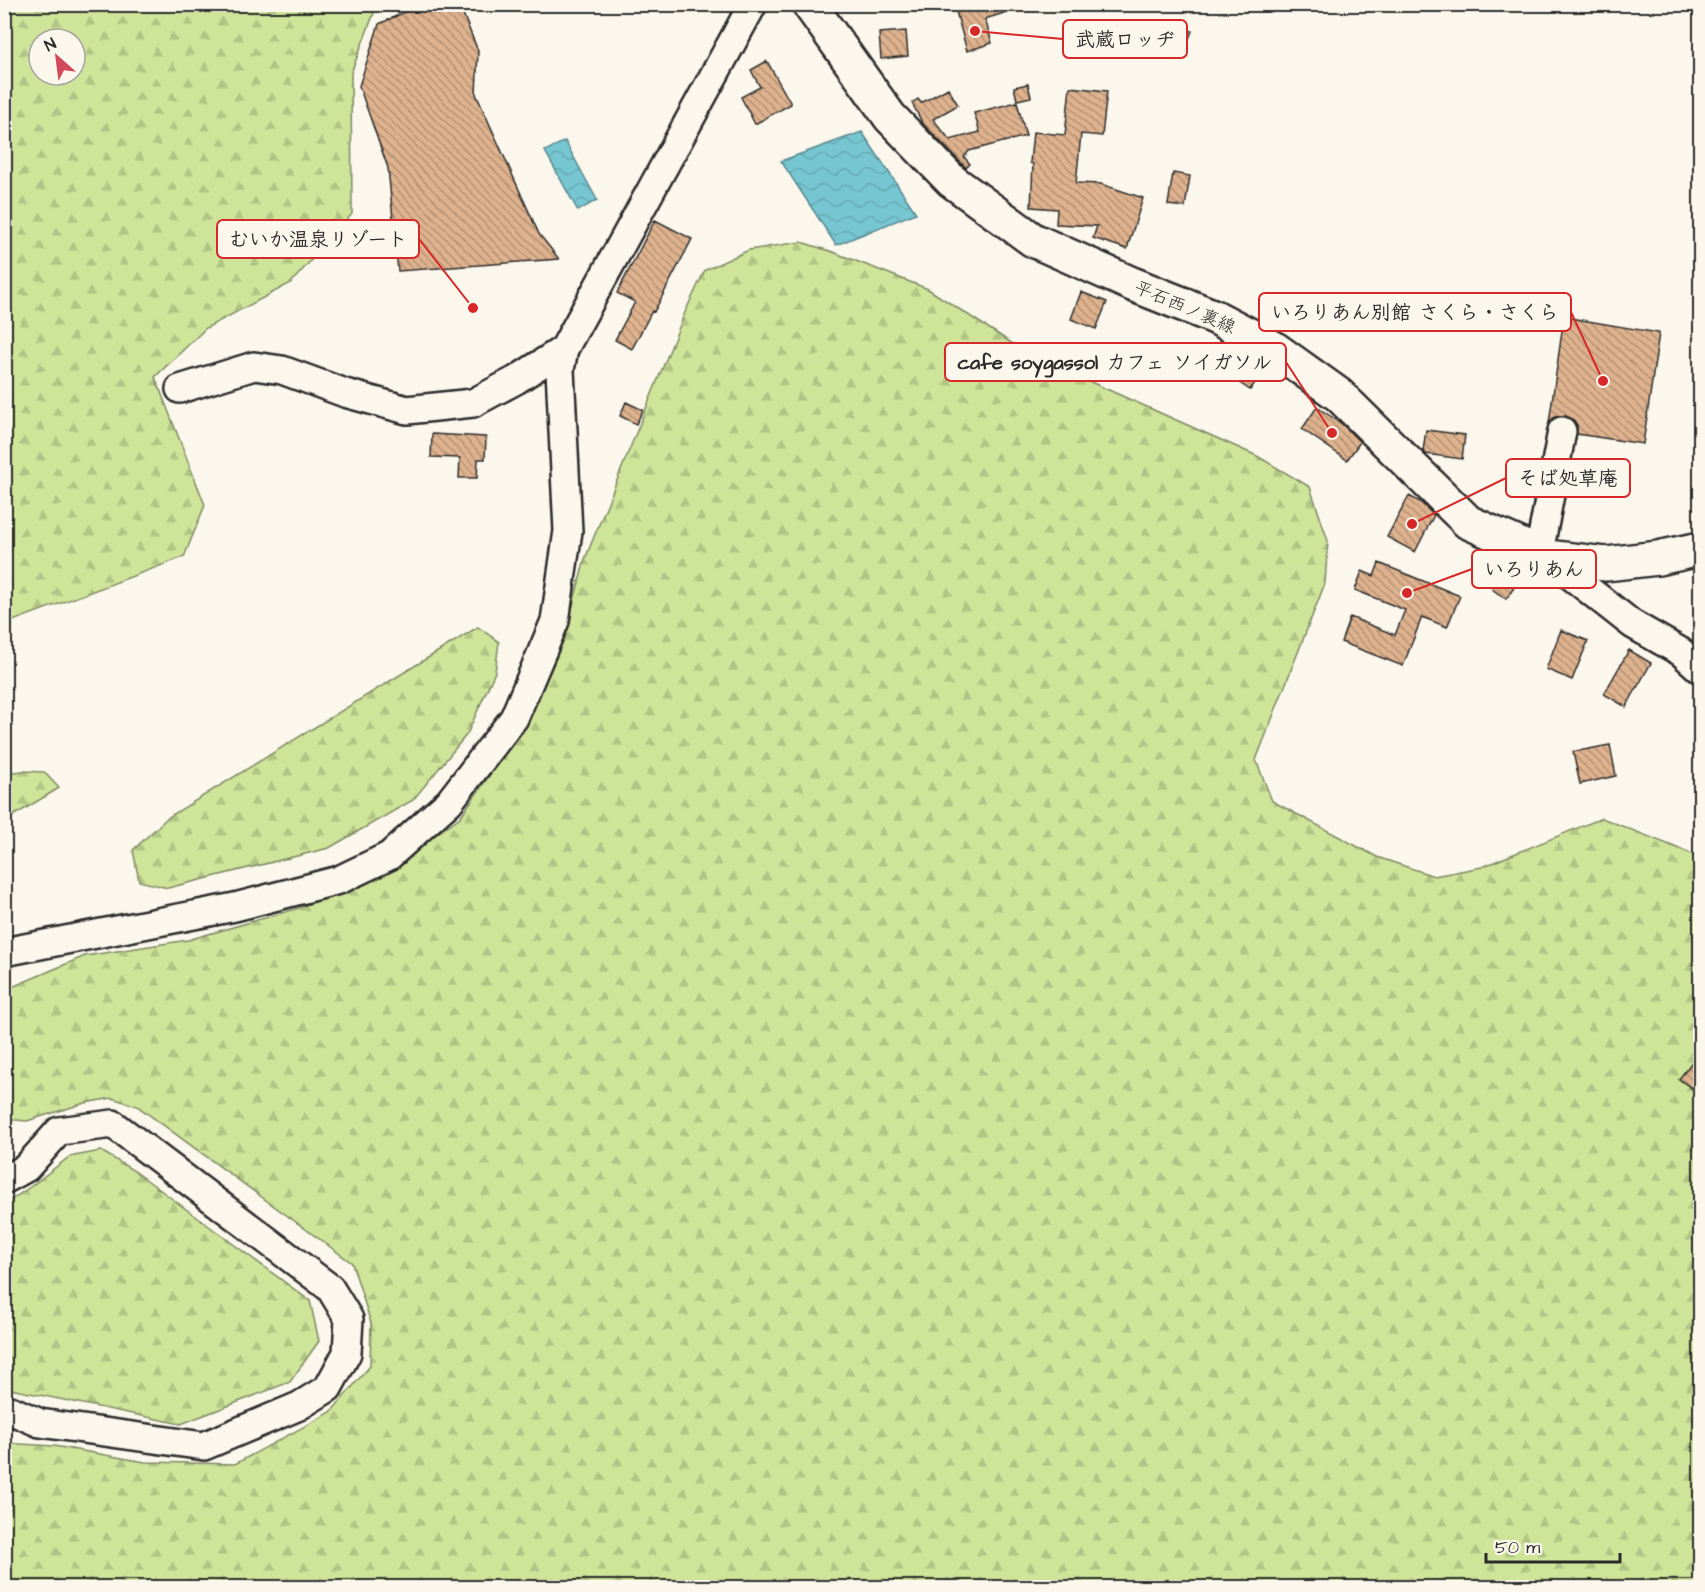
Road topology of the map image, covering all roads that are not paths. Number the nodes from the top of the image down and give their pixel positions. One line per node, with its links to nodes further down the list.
1 (753, 4): 3 (street)
2 (809, 4): 7 (main road, 平石西ノ裏線)
3 (564, 349): 4 (street); 9 (street)
4 (180, 389)
5 (1562, 431): 7 (street)
6 (1701, 549): 7 (main road, 平石西ノ裏線)
7 (1543, 555): 8 (street)
8 (1701, 669)
9 (4, 952)
10 (4, 1180): 11 (street)
11 (4, 1410)

